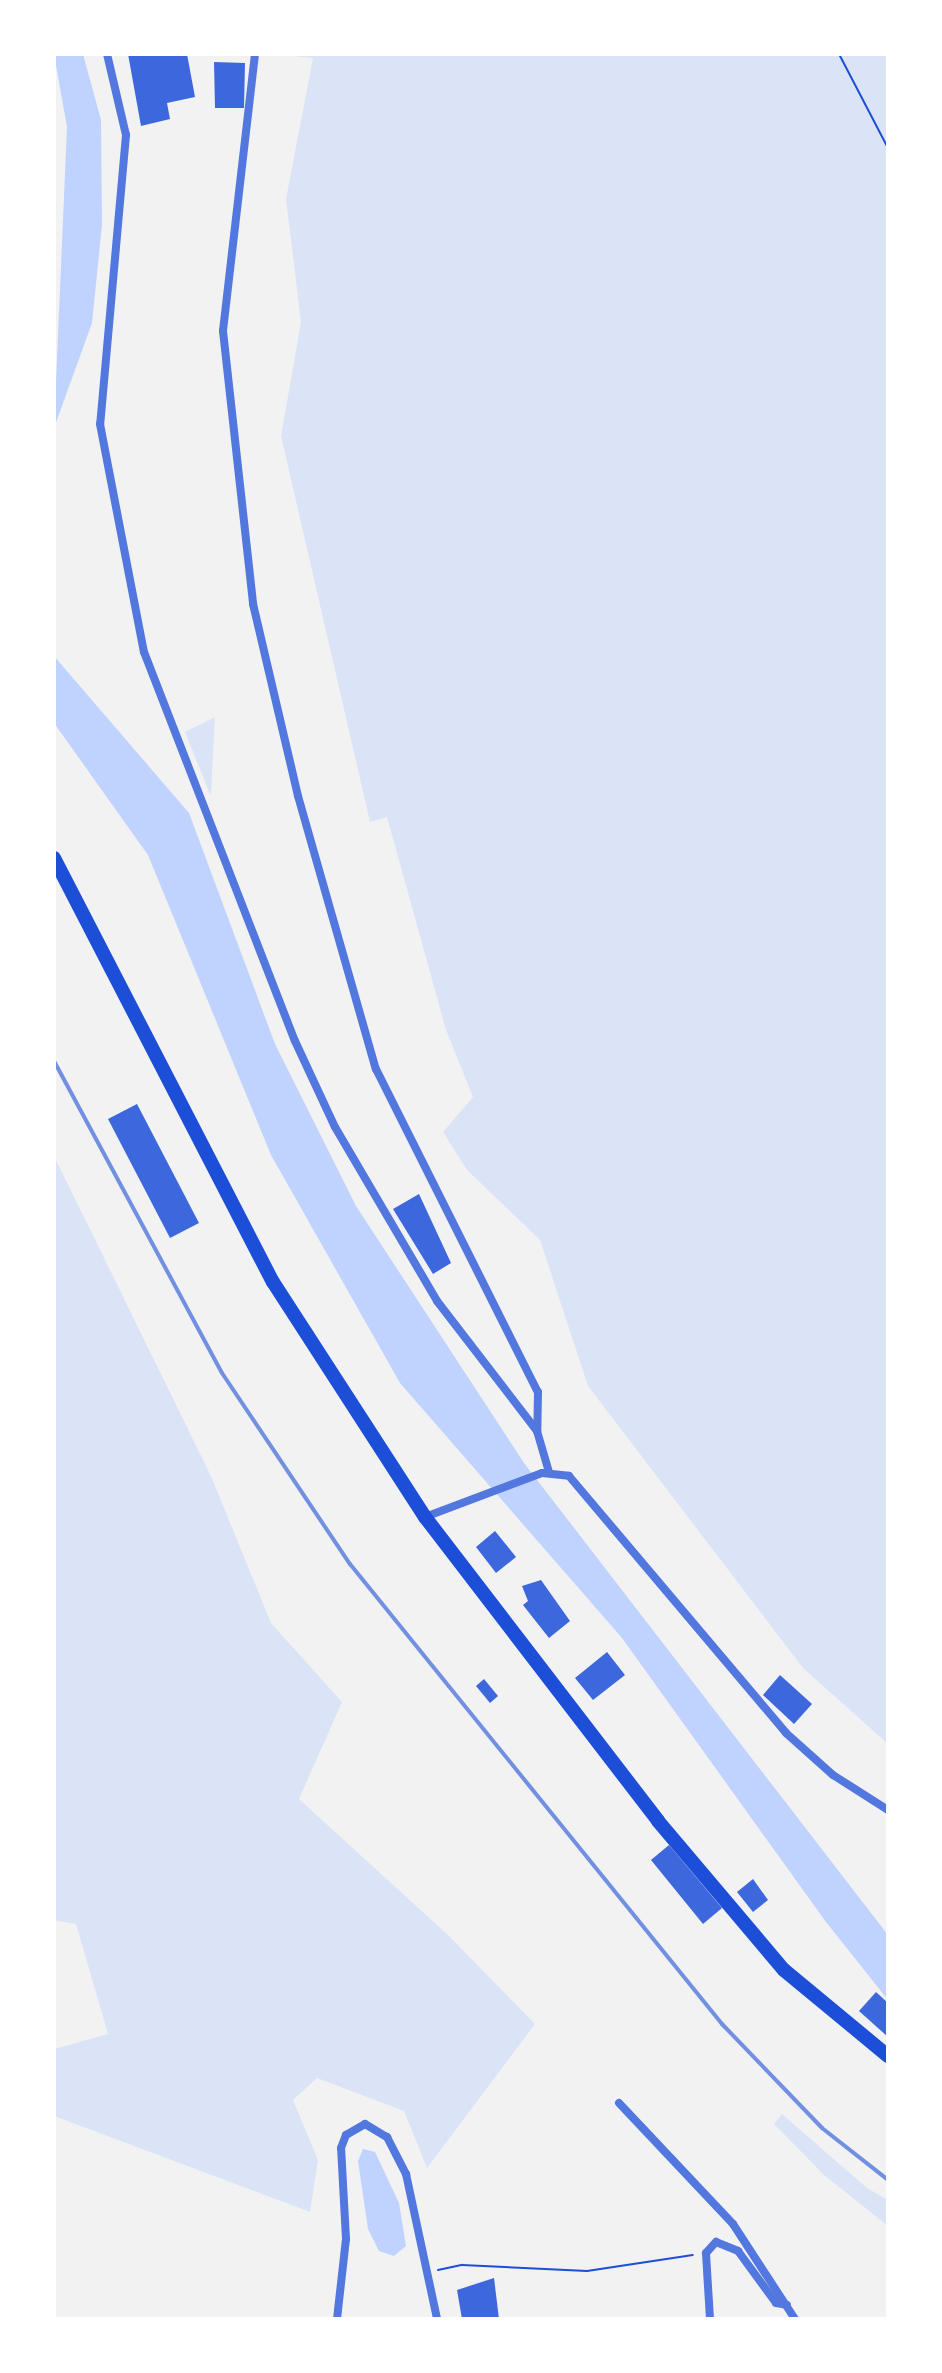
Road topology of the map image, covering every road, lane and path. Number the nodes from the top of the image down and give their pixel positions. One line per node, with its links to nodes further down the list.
1 (107, 54): 6 (street)
2 (255, 54): 6 (street)
3 (839, 54): 4 (path)
4 (888, 148)
5 (54, 858): 8 (main road)
6 (537, 1431): 7 (street)
7 (545, 1472): 8 (street); 9 (street)
8 (425, 1517): 10 (main road)
9 (888, 1810)
10 (888, 2056)
11 (619, 2103): 14 (street)
12 (706, 2253): 13 (path); 14 (street); 17 (street)
13 (429, 2272): 15 (street); 16 (street)
14 (787, 2305): 18 (street)
15 (337, 2319)
16 (437, 2319)
17 (710, 2319)
18 (795, 2319)

